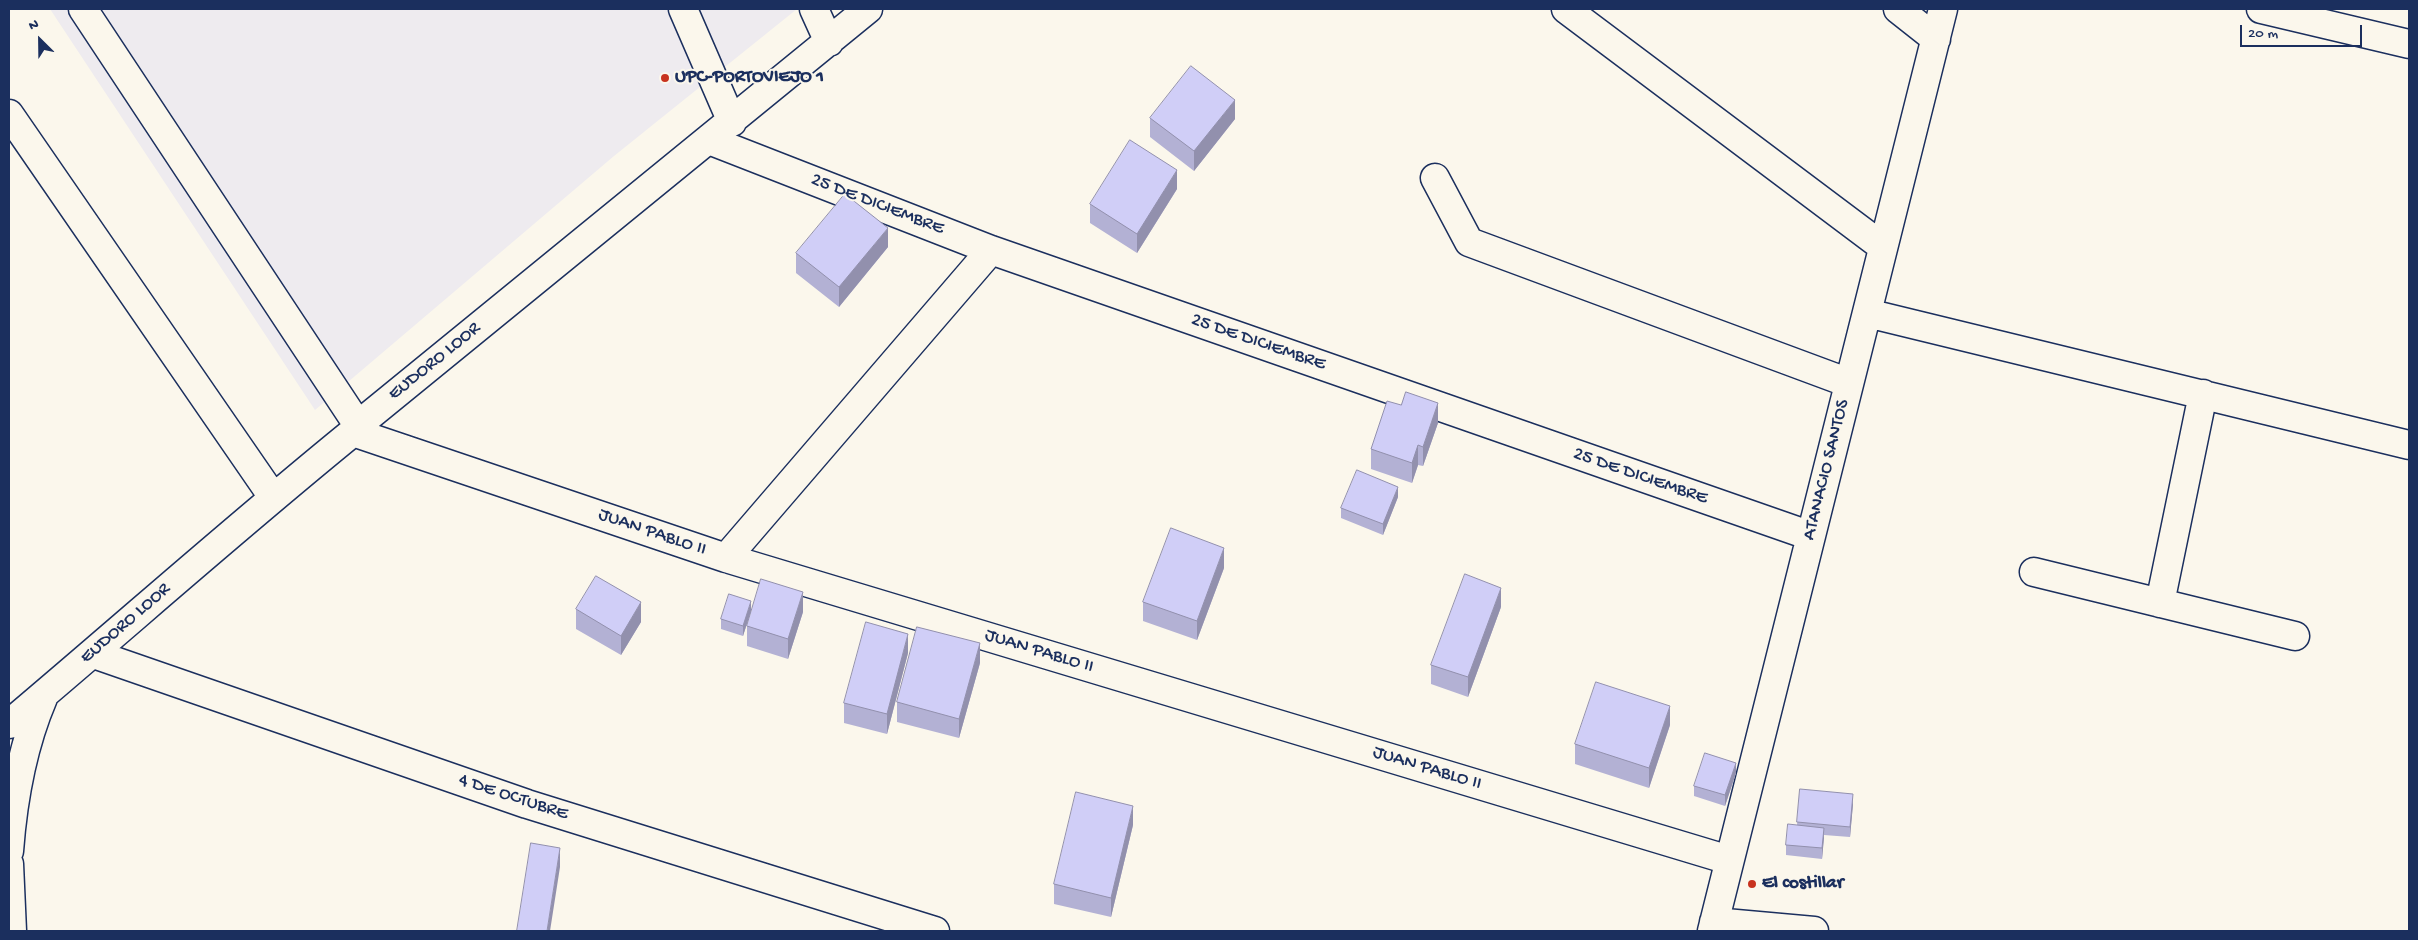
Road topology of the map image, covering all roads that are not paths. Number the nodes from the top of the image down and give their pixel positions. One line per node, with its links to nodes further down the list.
1 (683, 9): 13 (street)
2 (814, 9): 10 (street)
3 (868, 9): 10 (street, EUDORO LOOR)
4 (1566, 9): 16 (street)
5 (1898, 9): 9 (street)
6 (1943, 9): 9 (street, ATANACIO SANTOS)
7 (2261, 9): 11 (street)
8 (92, 11): 21 (street)
9 (1936, 39): 16 (street, ATANACIO SANTOS)
10 (828, 42): 13 (street, EUDORO LOOR)
11 (2409, 44)
12 (9, 114): 23 (street)
13 (732, 122): 14 (street, EUDORO LOOR)
14 (709, 140): 17 (street, 25 DE DICIEMBRE); 21 (street, EUDORO LOOR)
15 (1435, 178): 19 (street)
16 (1883, 247): 18 (street, ATANACIO SANTOS)
17 (991, 250): 24 (street, 25 DE DICIEMBRE); 25 (street)
18 (1867, 313): 19 (street, ATANACIO SANTOS); 20 (street)
19 (1849, 383): 24 (street, ATANACIO SANTOS)
20 (2203, 394): 22 (street); 27 (street)
21 (355, 428): 23 (street, EUDORO LOOR); 25 (street, JUAN PABLO II)
22 (2409, 445)
23 (273, 497): 29 (street, EUDORO LOOR)
24 (1811, 536): 33 (street, ATANACIO SANTOS)
25 (726, 558): 33 (street, JUAN PABLO II)
26 (2034, 572): 27 (street)
27 (2160, 603): 28 (street)
28 (2295, 636)
29 (94, 654): 30 (street, EUDORO LOOR); 37 (street, 4 DE OCTUBRE)
30 (44, 694): 31 (street, EUDORO LOOR); 32 (street)
31 (9, 724)
32 (9, 851)
33 (1730, 860): 35 (street, ATANACIO SANTOS)
34 (9, 864): 36 (street)
35 (1713, 927): 38 (street)
36 (12, 931)
37 (935, 931)
38 (1814, 931)

